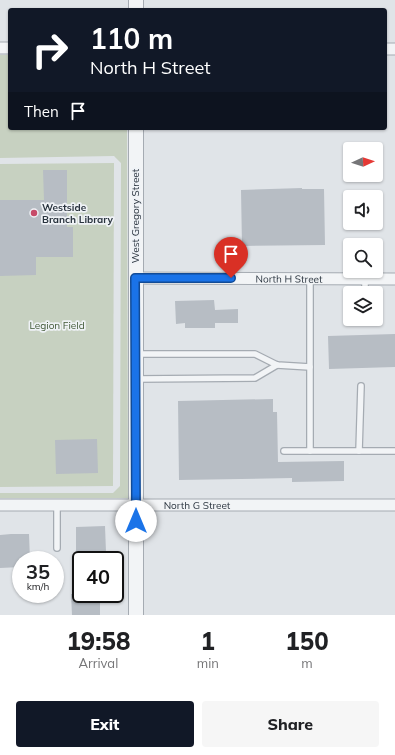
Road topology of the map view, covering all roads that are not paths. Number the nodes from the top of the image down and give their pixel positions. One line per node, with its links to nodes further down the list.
1 (136, 130): 2 (street, West Gregory Street)
2 (135, 278): 3 (street, North H Street); 7 (street, West Gregory Street)
3 (310, 278): 4 (street, North H Street); 9 (lane)
4 (365, 279): 5 (street, North H Street); 6 (lane)
5 (395, 279)
6 (365, 286)
7 (135, 354): 8 (lane); 10 (street, West Gregory Street)
8 (277, 365): 9 (lane); 10 (lane)
9 (310, 367): 13 (lane)
10 (136, 379): 18 (street, West Gregory Street)
11 (360, 386): 14 (lane)
12 (284, 451): 13 (lane)
13 (310, 451): 14 (lane)
14 (360, 451): 15 (lane)
15 (395, 451)
16 (0, 505): 17 (street, North G Street)
17 (57, 505): 18 (street, North G Street); 20 (lane)
18 (136, 505): 19 (street, North G Street); 21 (street, West Gregory Street)
19 (395, 505)
20 (57, 548)
21 (136, 615)

